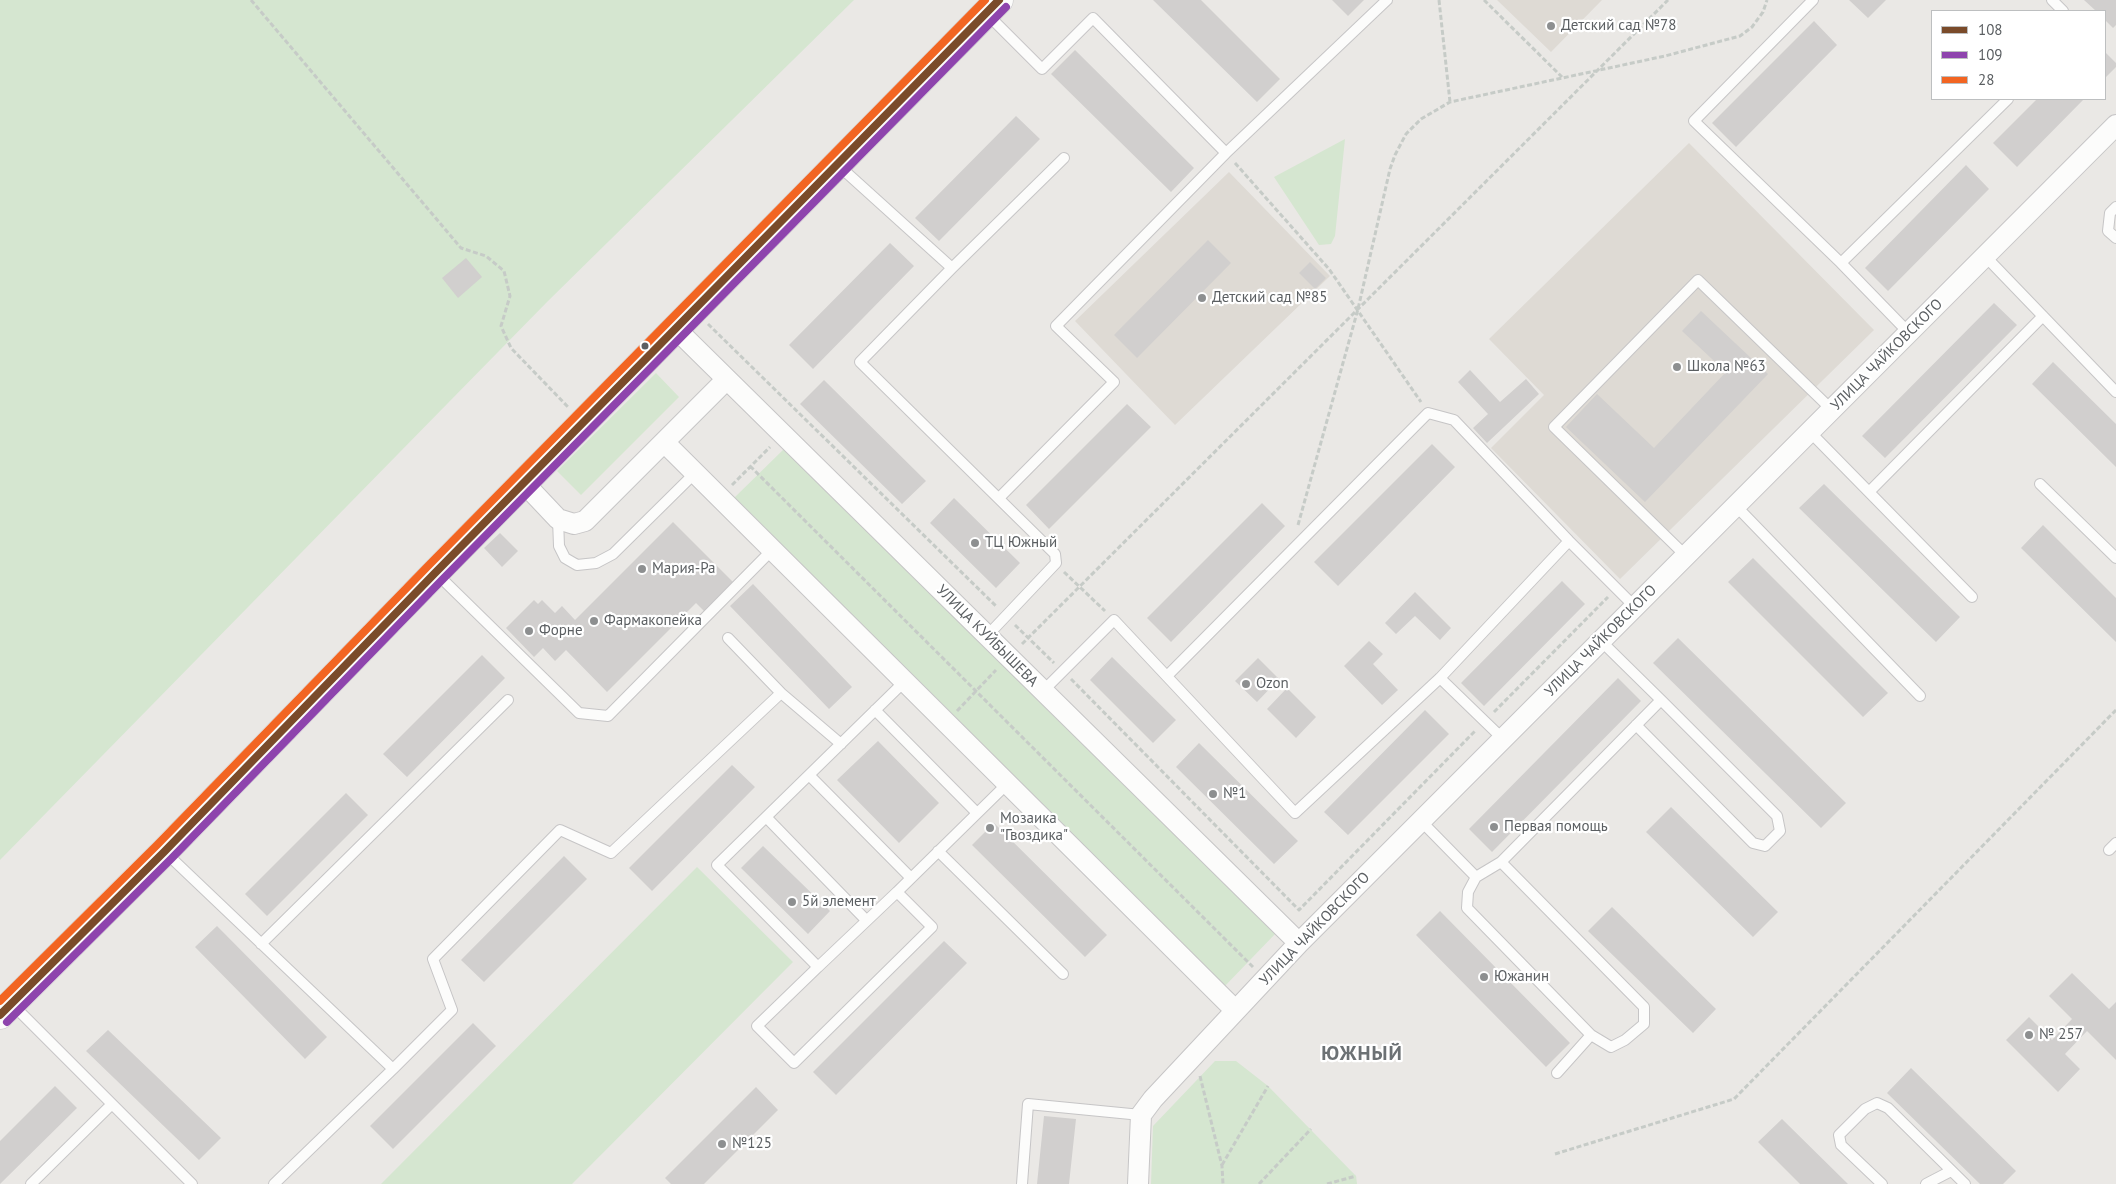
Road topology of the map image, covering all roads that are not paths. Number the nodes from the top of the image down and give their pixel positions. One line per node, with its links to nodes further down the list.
1 (1387, 0): 8 (lane)
2 (1813, 0): 14 (lane)
3 (2052, 0): 5 (lane)
4 (993, 6): 8 (lane); 10 (main road)
5 (2062, 10)
6 (2007, 100): 14 (lane)
7 (2116, 125): 13 (street, УЛИЦА ЧАЙКОВСКОГО)
8 (1226, 153): 28 (lane)
9 (1064, 158): 15 (lane)
10 (837, 165): 15 (lane); 17 (main road)
11 (2116, 207): 12 (lane)
12 (2116, 238)
13 (1985, 256): 16 (lane); 18 (street, УЛИЦА ЧАЙКОВСКОГО)
14 (1841, 263): 18 (lane)
15 (952, 268): 28 (lane)
16 (2043, 316): 20 (lane); 27 (lane)
17 (676, 329): 19 (street, УЛИЦА КУЙБЫШЕВА); 25 (main road)
18 (1909, 333): 21 (street, УЛИЦА ЧАЙКОВСКОГО)
19 (726, 380): 23 (street); 38 (street, УЛИЦА КУЙБЫШЕВА)
20 (2116, 392)
21 (1832, 410): 22 (street, УЛИЦА ЧАЙКОВСКОГО); 33 (lane)
22 (1810, 432): 27 (lane); 29 (street, УЛИЦА ЧАЙКОВСКОГО)
23 (664, 442): 24 (street); 30 (street)
24 (696, 472): 30 (lane); 32 (street)
25 (524, 483): 30 (street); 35 (main road)
26 (2040, 484): 34 (lane)
27 (1869, 492): 36 (lane)
28 (999, 498): 38 (lane)
29 (1736, 506): 33 (street, УЛИЦА ЧАЙКОВСКОГО); 46 (lane)
30 (558, 519)
31 (1569, 541): 37 (lane); 41 (lane); 42 (lane)
32 (773, 549): 35 (lane); 43 (street)
33 (1686, 556): 37 (street, УЛИЦА ЧАЙКОВСКОГО)
34 (2116, 558)
35 (435, 573): 59 (main road)
36 (1972, 597)
37 (1635, 607): 40 (street, УЛИЦА ЧАЙКОВСКОГО)
38 (987, 636): 44 (street, УЛИЦА КУЙБЫШЕВА)
39 (728, 638): 45 (lane)
40 (1601, 641): 48 (lane); 51 (street, УЛИЦА ЧАЙКОВСКОГО)
41 (1167, 676): 42 (lane); 44 (lane)
42 (1440, 678): 51 (lane)
43 (905, 681): 49 (lane); 54 (street)
44 (1043, 691): 65 (street, УЛИЦА КУЙБЫШЕВА)
45 (781, 693): 52 (lane); 72 (lane)
46 (1920, 696)
47 (508, 700): 66 (lane)
48 (1661, 700): 50 (lane); 50 (lane)
49 (875, 710): 52 (lane); 55 (lane)
50 (1636, 725): 60 (lane)
51 (1504, 739): 57 (street, УЛИЦА ЧАЙКОВСКОГО)
52 (841, 744): 53 (lane)
53 (809, 775): 56 (lane); 62 (lane)
54 (1008, 783): 55 (lane); 70 (street)
55 (977, 813): 58 (lane)
56 (766, 817): 64 (lane); 67 (lane)
57 (1421, 821): 61 (lane); 65 (street, УЛИЦА ЧАЙКОВСКОГО)
58 (938, 851): 62 (lane); 68 (lane)
59 (164, 852): 66 (lane); 69 (main road)
60 (1501, 862): 61 (lane); 71 (lane)
61 (1476, 877): 71 (lane)
62 (911, 878): 63 (lane)
63 (897, 892): 64 (lane); 67 (lane)
64 (866, 920): 67 (lane)
65 (1300, 943): 70 (street, УЛИЦА ЧАЙКОВСКОГО)
66 (261, 944): 72 (lane)
67 (818, 968)
68 (1063, 974)
69 (5, 1009): 74 (lane)
70 (1236, 1010): 75 (street, УЛИЦА ЧАЙКОВСКОГО)
71 (1591, 1035): 73 (lane)
72 (393, 1069): 79 (lane)
73 (1557, 1073)
74 (112, 1104): 77 (lane); 78 (lane)
75 (1141, 1115): 80 (lane); 81 (street)
76 (1951, 1170): 82 (lane); 83 (lane); 84 (lane)
77 (31, 1184)
78 (192, 1184)
79 (274, 1184)
80 (1022, 1184)
81 (1138, 1184)
82 (1882, 1184)
83 (1926, 1184)
84 (1965, 1184)

